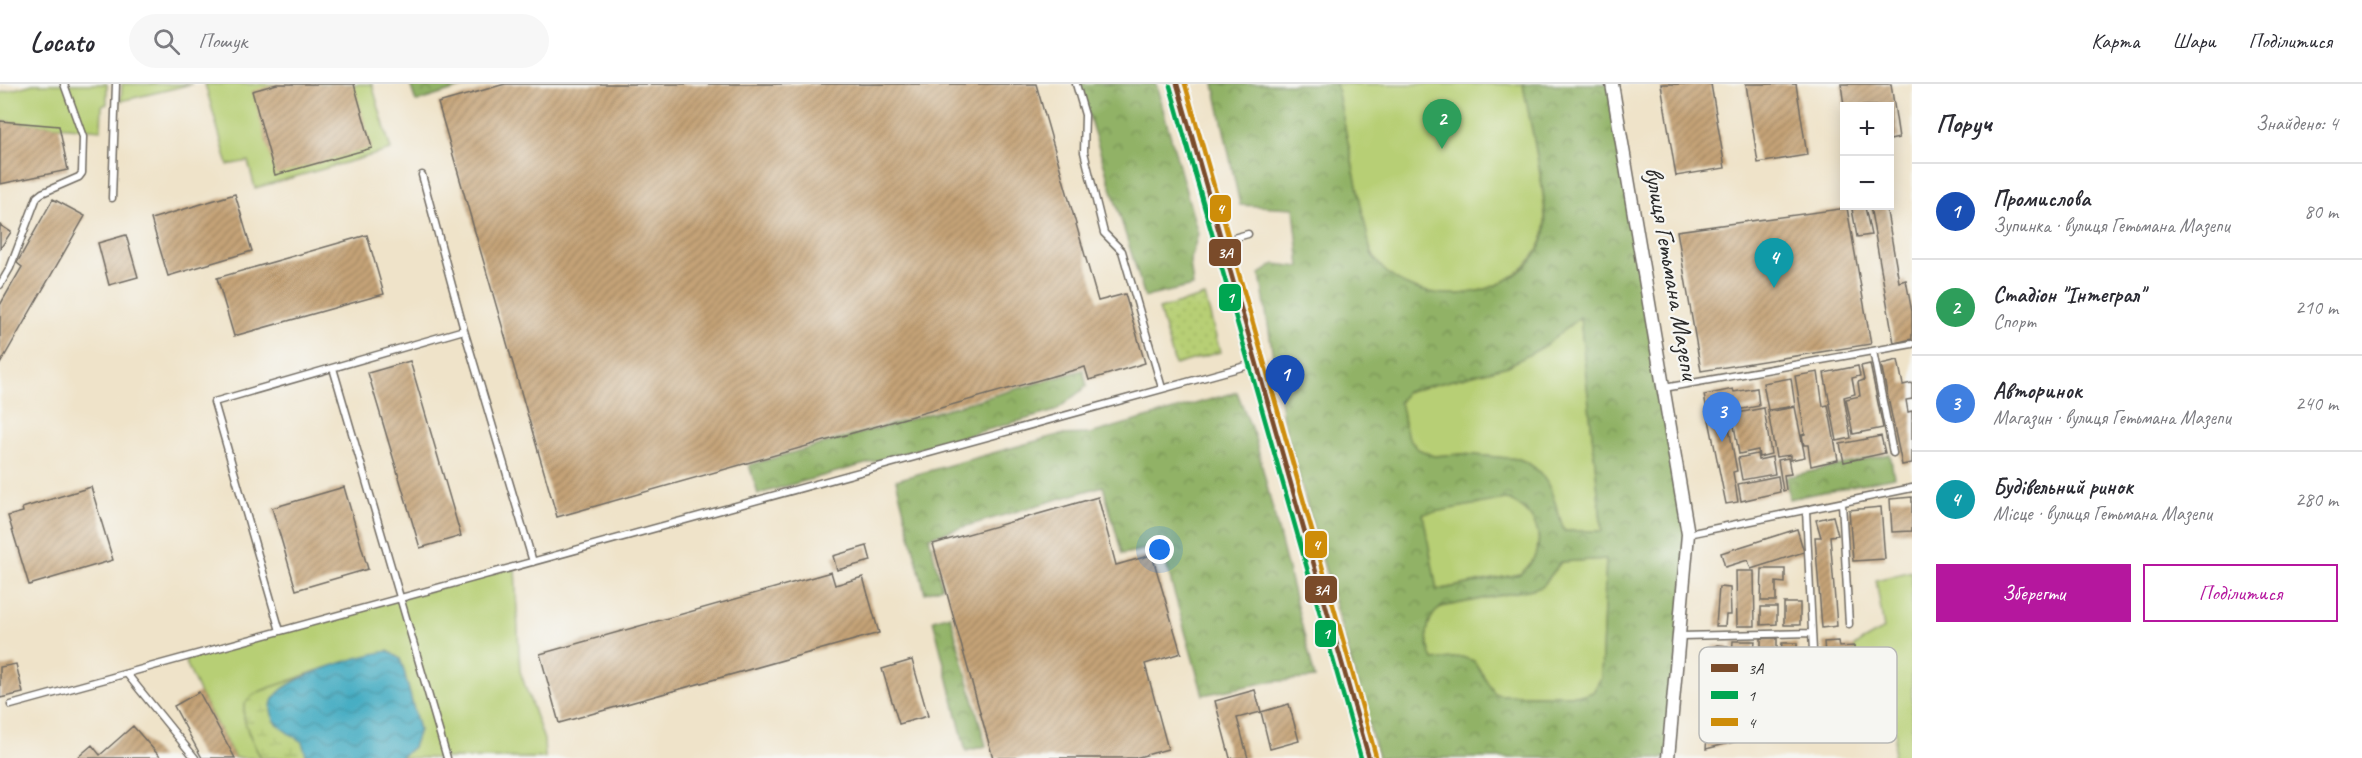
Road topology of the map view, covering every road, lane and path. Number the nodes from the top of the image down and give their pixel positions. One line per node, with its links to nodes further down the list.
1 (64, 84): 10 (lane)
2 (116, 84): 7 (lane)
3 (1076, 84): 16 (lane)
4 (1177, 84): 9 (main road)
5 (1612, 84): 17 (street, вулиця Гетьмана Мазепи)
6 (422, 175): 11 (lane)
7 (112, 198)
8 (1248, 234): 9 (lane)
9 (1222, 241): 14 (main road)
10 (0, 285)
11 (464, 330): 15 (lane); 23 (lane)
12 (1912, 344): 13 (lane)
13 (1873, 351): 17 (lane); 18 (lane)
14 (1257, 363): 16 (lane); 34 (main road)
15 (333, 368): 24 (lane); 26 (lane)
16 (1162, 388): 23 (lane)
17 (1664, 388): 22 (street, вулиця Гетьмана Мазепи)
18 (1893, 453)
19 (1912, 488): 20 (lane)
20 (1842, 502): 21 (lane); 25 (lane)
21 (1806, 510): 22 (lane); 27 (lane)
22 (1688, 534): 28 (street, вулиця Гетьмана Мазепи)
23 (533, 562): 24 (lane)
24 (400, 597): 26 (lane); 33 (lane)
25 (1849, 624)
26 (280, 632): 30 (lane)
27 (1812, 633): 28 (lane); 29 (lane)
28 (1681, 636): 35 (street, вулиця Гетьмана Мазепи)
29 (1813, 647)
30 (127, 674): 31 (lane); 32 (lane)
31 (10, 705)
32 (195, 758)
33 (447, 758)
34 (1369, 758)
35 (1668, 758)

